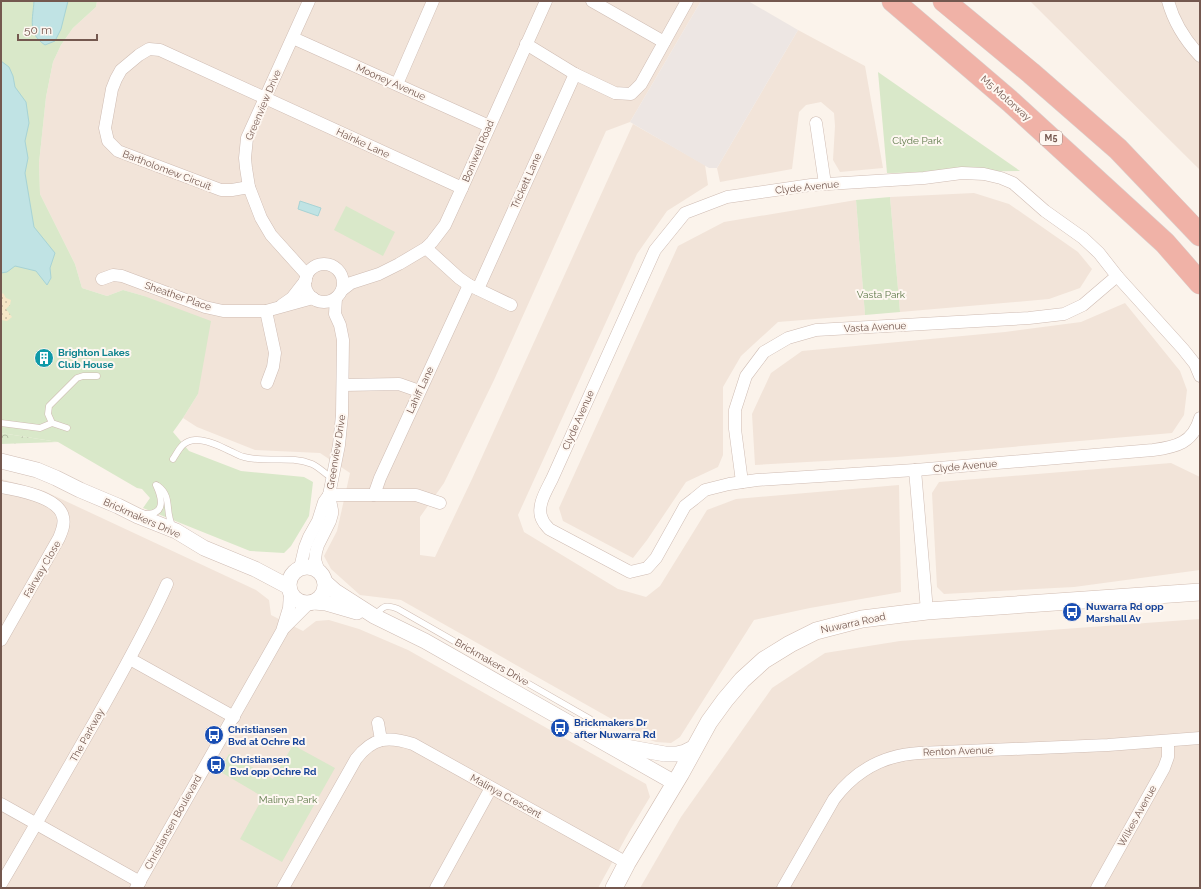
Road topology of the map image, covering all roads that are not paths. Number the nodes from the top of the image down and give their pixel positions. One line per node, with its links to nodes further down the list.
1 (309, 1): 9 (street, Greenview Drive)
2 (433, 1): 14 (street)
3 (546, 1): 11 (street, Boniwell Road)
4 (592, 1): 10 (street)
5 (687, 1): 10 (street)
6 (893, 1): 30 (highway, M5 Motorway / M5)
7 (944, 1): 21 (highway)
8 (1168, 1): 12 (street)
9 (293, 38): 14 (street, Mooney Avenue); 15 (street, Greenview Drive)
10 (664, 42): 13 (street)
11 (526, 44): 13 (street); 17 (street, Boniwell Road)
12 (1200, 56)
13 (575, 74): 31 (street, Trickett Lane)
14 (397, 84): 17 (street, Mooney Avenue)
15 (265, 98): 19 (street, Greenview Drive); 19 (street, Bartholomew Circuit); 20 (street, Hainke Lane)
16 (816, 123): 18 (street)
17 (489, 126): 20 (street, Boniwell Road)
18 (825, 184): 27 (street, Clyde Avenue); 51 (street, Clyde Avenue)
19 (249, 187): 23 (street, Greenview Drive)
20 (462, 188): 22 (street, Boniwell Road)
21 (1200, 235)
22 (426, 248): 26 (street, Boniwell Road); 31 (street)
23 (287, 252): 24 (street, Greenview Drive); 28 (street, Greenview Drive)
24 (319, 266): 25 (street); 28 (street)
25 (338, 270): 26 (street, Boniwell Road); 32 (street)
26 (379, 274): 32 (street, Boniwell Road)
27 (1117, 276): 39 (street, Clyde Avenue); 51 (street, Vasta Avenue)
28 (306, 278): 33 (street); 35 (street, Sheather Place)
29 (102, 279): 36 (street, Sheather Place)
30 (1200, 283)
31 (473, 287): 34 (street); 42 (street, Lahiff Lane)
32 (339, 294): 33 (street); 37 (street, Greenview Drive)
33 (317, 300): 35 (street, Sheather Place); 37 (street, Greenview Drive)
34 (512, 305)
35 (280, 307): 36 (street, Sheather Place)
36 (266, 311): 40 (street)
37 (335, 314): 41 (street, Greenview Drive)
38 (97, 376): 45 (lane)
39 (1200, 376)
40 (267, 383)
41 (343, 385): 42 (street); 50 (street, Greenview Drive)
42 (419, 391): 55 (street, Lahiff Lane)
43 (1200, 418): 49 (street, Clyde Avenue)
44 (1, 422): 45 (lane)
45 (52, 423): 46 (lane)
46 (67, 428)
47 (173, 459): 50 (lane)
48 (1, 461): 53 (street, Brickmakers Drive)
49 (915, 470): 51 (street, Clyde Avenue); 67 (street)
50 (332, 478): 54 (street, Greenview Drive)
51 (742, 482)
52 (1, 487): 70 (street, Fairway Close)
53 (80, 490): 57 (street, Brickmakers Drive); 59 (street, Brickmakers Drive)
54 (329, 495): 55 (street); 61 (street, Greenview Drive); 62 (street, Greenview Drive)
55 (374, 495): 56 (street)
56 (440, 503)
57 (118, 506): 58 (street, Brickmakers Drive); 58 (lane)
58 (176, 531): 59 (street, Brickmakers Drive)
59 (204, 548): 60 (street, Brickmakers Drive)
60 (255, 570): 61 (street, Brickmakers Drive); 64 (street, Brickmakers Drive)
61 (298, 570): 62 (street); 64 (street)
62 (322, 577): 66 (street); 68 (street, Brickmakers Drive)
63 (167, 584): 71 (street, The Parkway)
64 (289, 590): 66 (street); 69 (street, Christiansen Boulevard)
65 (1200, 592): 67 (main road, Nuwarra Road)
66 (311, 603): 68 (street, Brickmakers Drive); 69 (street, Christiansen Boulevard)
67 (927, 611): 78 (main road, Nuwarra Road)
68 (374, 616): 77 (street, Brickmakers Drive)
69 (282, 631): 72 (street, Christiansen Boulevard)
70 (1, 640)
71 (130, 658): 72 (street); 82 (street, The Parkway)
72 (234, 717): 85 (street, Christiansen Boulevard)
73 (378, 724): 75 (street)
74 (1200, 738): 76 (street, Renton Avenue)
75 (381, 740): 80 (street, Malinya Crescent); 86 (street)
76 (1168, 741): 89 (street, Renton Avenue); 90 (street, Wilkes Avenue)
77 (603, 742): 78 (street); 79 (street, Brickmakers Drive)
78 (695, 747): 79 (main road, Nuwarra Road)
79 (674, 783): 83 (main road, Nuwarra Road)
80 (491, 788): 83 (street, Malinya Crescent); 87 (street)
81 (1, 804): 82 (street)
82 (37, 824): 84 (street, The Parkway); 85 (street)
83 (627, 863): 88 (main road, Nuwarra Road)
84 (1, 884)
85 (138, 885)
86 (283, 888)
87 (436, 888)
88 (614, 888)
89 (783, 888)
90 (1097, 888)

